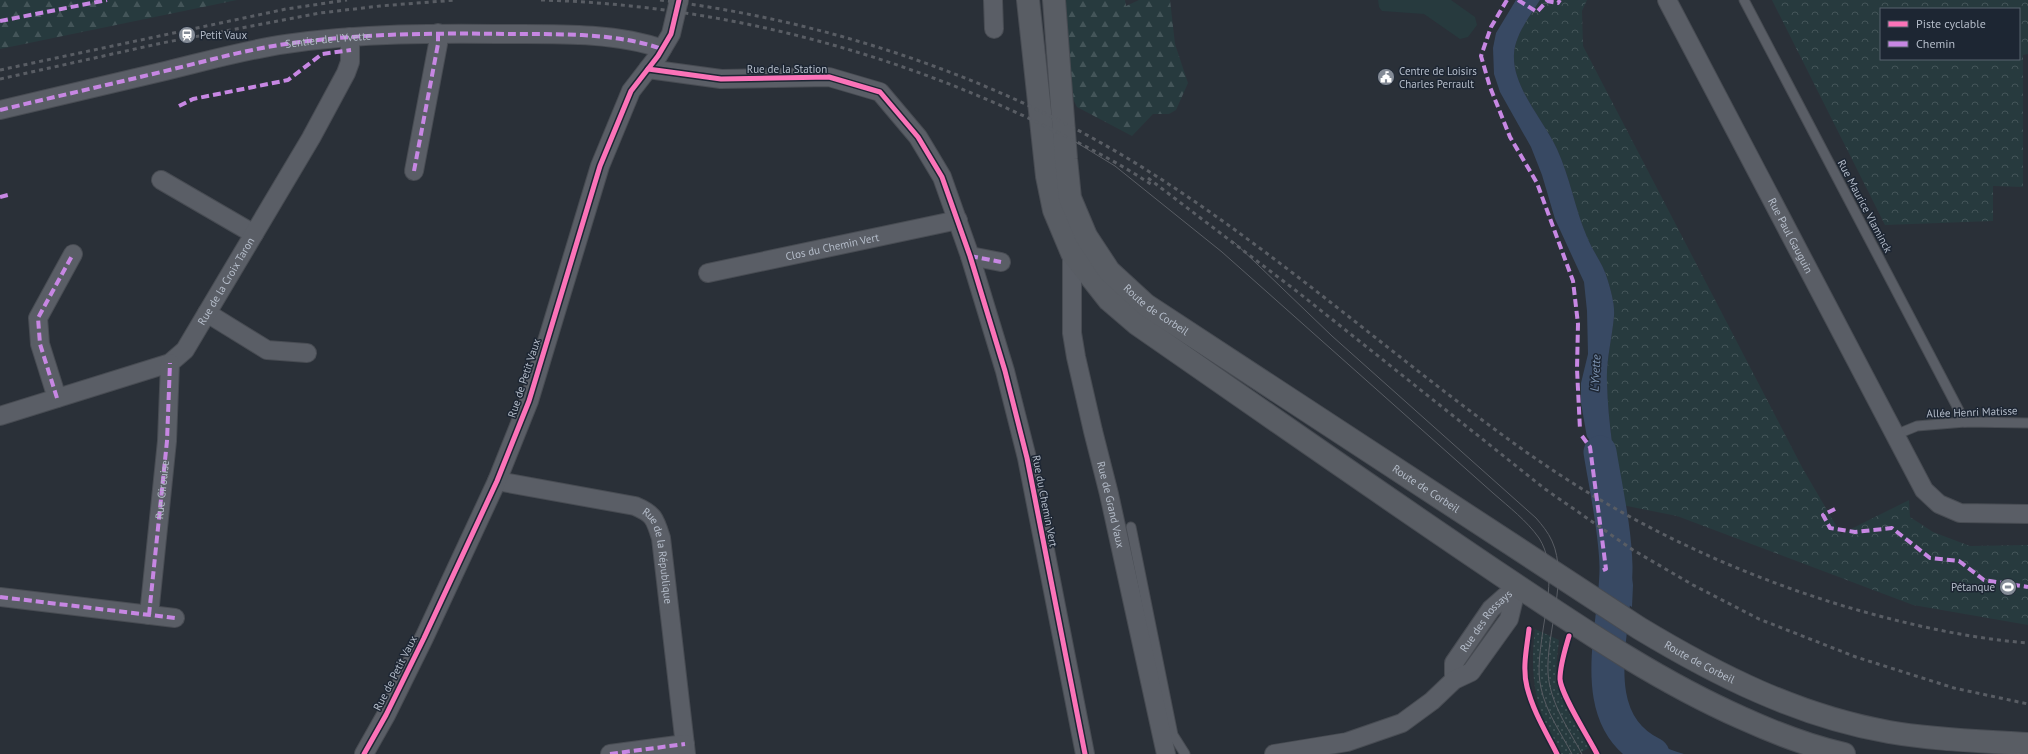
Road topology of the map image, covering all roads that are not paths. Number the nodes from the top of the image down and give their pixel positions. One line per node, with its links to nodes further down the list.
1 (679, 0): 10 (street, Rue de Petit Vaux)
2 (992, 0): 7 (street)
3 (1028, 0): 17 (main road, Route de Corbeil)
4 (1054, 0): 33 (main road, Route de Corbeil)
5 (1667, 0): 29 (street, Rue Paul Gauguin)
6 (1744, 0): 27 (lane, Rue Maurice Vlaminck)
7 (994, 29)
8 (438, 33): 9 (street, Sentier de l'Yvette); 10 (street, Sentier de l'Yvette); 13 (street)
9 (350, 37): 12 (street, Sentier de l'Yvette); 16 (street, Rue de la Croix Taron)
10 (662, 49): 11 (street, Rue de Petit Vaux)
11 (648, 69): 15 (street, Rue de la Station); 30 (street, Rue de Petit Vaux)
12 (0, 110)
13 (414, 170)
14 (161, 180): 16 (street)
15 (958, 220): 19 (street, Rue de la Station); 21 (street, Clos du Chemin Vert)
16 (254, 234): 22 (street, Rue de la Croix Taron)
17 (1072, 253): 34 (main road, Route de Corbeil); 43 (street, Rue de Grand Vaux)
18 (73, 254): 25 (street)
19 (970, 256): 20 (street); 42 (street, Rue du Chemin Vert)
20 (1001, 262)
21 (708, 273)
22 (207, 313): 23 (street); 24 (street, Rue de la Croix Taron)
23 (307, 353)
24 (170, 363): 25 (street, Rue de la Croix Taron); 36 (street, Rue Girouise)
25 (57, 398): 26 (street, Rue de la Croix Taron)
26 (0, 416)
27 (1964, 422): 28 (lane, Allée Henri Matisse); 29 (lane, Allée Henri Matisse)
28 (2028, 422)
29 (1895, 435): 31 (street, Rue Paul Gauguin)
30 (497, 481): 39 (street, Rue de la République); 40 (street, Rue de Petit Vaux)
31 (2028, 514)
32 (1131, 527): 44 (lane)
33 (1532, 559): 34 (main road); 38 (main road, Route de Corbeil)
34 (1517, 586): 45 (street, Rue des Rossays); 46 (main road, Route de Corbeil)
35 (0, 597): 36 (street)
36 (149, 615): 37 (street)
37 (175, 618)
38 (2028, 744)
39 (685, 749): 41 (street)
40 (364, 754)
41 (610, 754)
42 (1085, 754)
43 (1166, 754)
44 (1185, 754)
45 (1274, 754)
46 (1844, 754)

